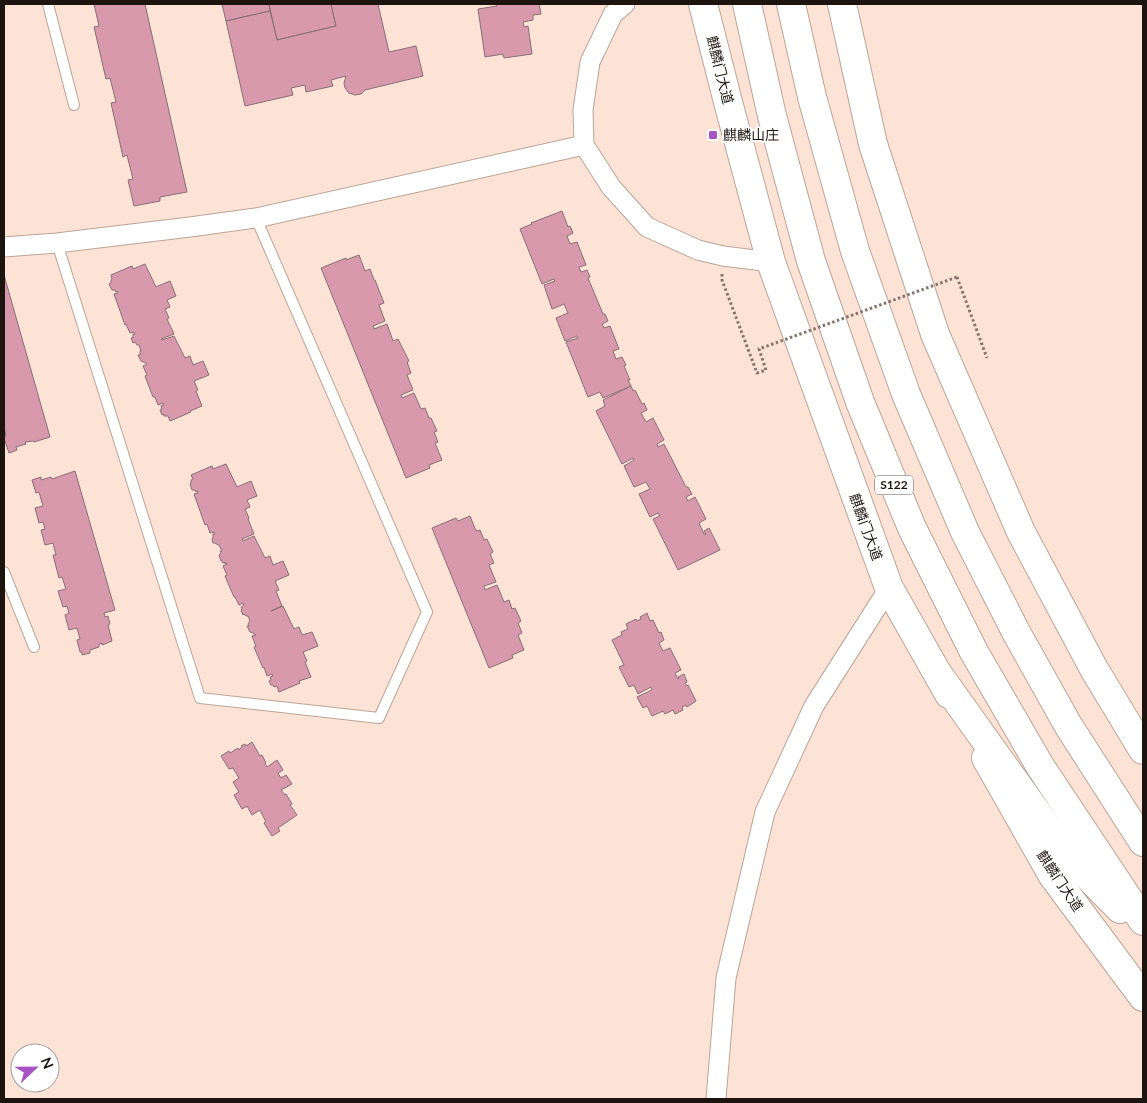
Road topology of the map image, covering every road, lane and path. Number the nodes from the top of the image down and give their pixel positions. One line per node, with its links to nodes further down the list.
1 (48, 4): 7 (lane)
2 (625, 4): 8 (street)
3 (704, 4): 13 (main road, 麒麟门大道 / S122)
4 (747, 4): 21 (main road, S122)
5 (791, 4): 20 (main road)
6 (842, 4): 19 (main road)
7 (74, 105)
8 (584, 145): 9 (street); 12 (street)
9 (256, 218): 10 (street); 10 (lane)
10 (57, 243): 11 (street)
11 (4, 247)
12 (723, 256): 13 (street); 14 (path, bridge)
13 (771, 262): 16 (main road, 麒麟门大道 / S122)
14 (987, 358)
15 (4, 572): 17 (lane)
16 (889, 588): 18 (main road, 麒麟门大道 / S122); 24 (street)
17 (34, 647)
18 (938, 674): 22 (main road); 23 (main road, 麒麟门大道 / S122)
19 (1143, 750)
20 (1143, 842)
21 (1143, 921)
22 (1143, 934)
23 (1143, 997)
24 (716, 1099)

